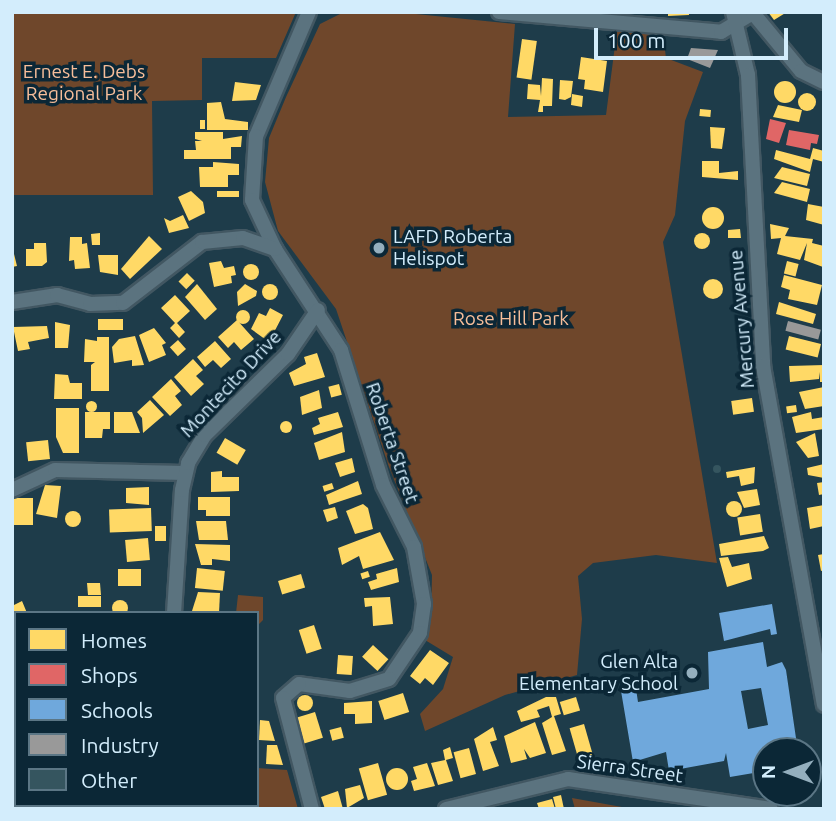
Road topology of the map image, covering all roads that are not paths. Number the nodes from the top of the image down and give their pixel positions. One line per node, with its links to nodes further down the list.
1 (309, 12): 5 (street, Roberta Street)
2 (499, 12): 3 (street)
3 (735, 18): 4 (street); 11 (street, Mercury Avenue)
4 (824, 82)
5 (275, 249): 6 (street); 7 (street, Roberta Street)
6 (12, 302)
7 (318, 310): 8 (street, Montecito Drive); 12 (street, Roberta Street)
8 (184, 473): 9 (street); 10 (street, Montecito Drive)
9 (12, 490)
10 (174, 611)
11 (824, 705)
12 (312, 809)
13 (446, 809): 14 (street, Sierra Street)
14 (771, 809)

